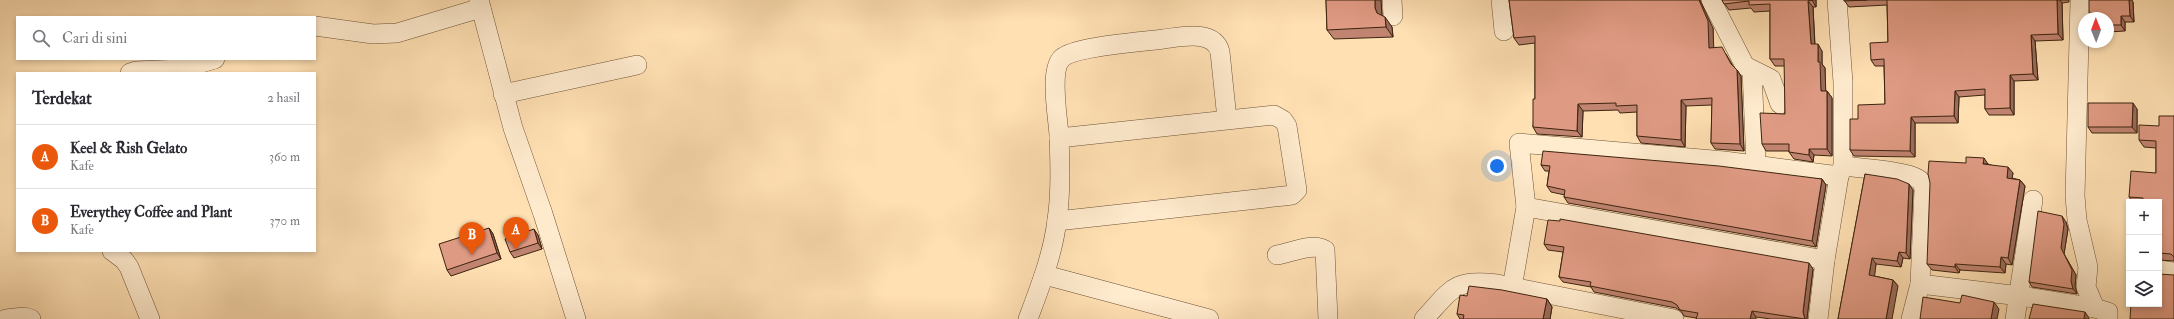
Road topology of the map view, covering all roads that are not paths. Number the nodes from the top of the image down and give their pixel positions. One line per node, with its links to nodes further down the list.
1 (1501, 0): 7 (street)
2 (1711, 0): 10 (street)
3 (1837, 0): 17 (street)
4 (2080, 0): 30 (street)
5 (480, 4): 6 (street); 12 (street)
6 (316, 26)
7 (1504, 31)
8 (212, 60): 11 (street)
9 (637, 65): 12 (street)
10 (1752, 70): 13 (street); 16 (street)
11 (133, 72)
12 (503, 94): 34 (street)
13 (1780, 104)
14 (1227, 118): 15 (street); 15 (street); 20 (street)
15 (1059, 138): 20 (street)
16 (1756, 165): 17 (street); 19 (street)
17 (1841, 171): 23 (street); 27 (street)
18 (2033, 200): 29 (street)
19 (1526, 207): 23 (street); 28 (street)
20 (1057, 221): 26 (street)
21 (113, 252): 33 (street)
22 (1278, 255): 37 (street)
23 (1825, 260): 40 (street)
24 (2162, 270): 25 (street)
25 (2174, 272)
26 (1045, 275): 35 (street); 36 (street)
27 (1920, 284): 29 (street); 41 (street)
28 (1512, 288): 38 (street); 39 (street)
29 (2020, 296): 30 (street); 42 (street)
30 (2101, 314)
31 (6, 319): 32 (street)
32 (31, 319)
33 (150, 319)
34 (576, 319)
35 (1028, 319)
36 (1209, 319)
37 (1328, 319)
38 (1424, 319)
39 (1674, 319)
40 (1818, 319)
41 (1911, 319)
42 (2015, 319)

